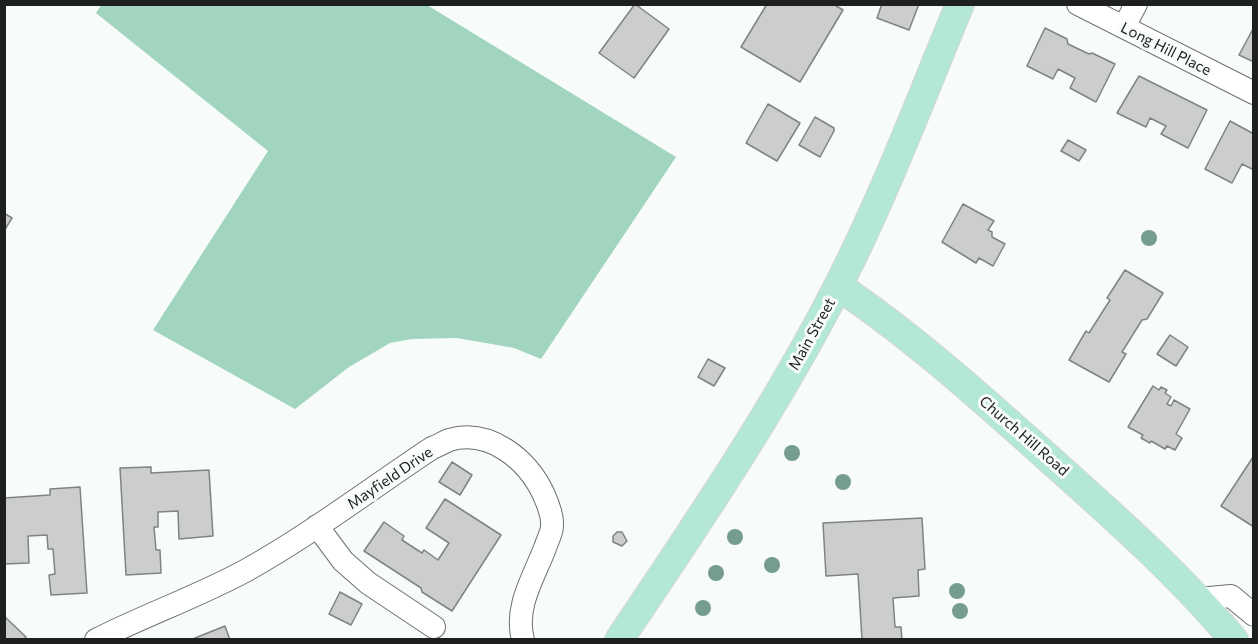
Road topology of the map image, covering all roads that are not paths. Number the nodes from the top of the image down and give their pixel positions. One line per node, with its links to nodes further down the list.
1 (960, 4): 6 (main road, Main Street)
2 (1078, 4): 4 (street, Long Hill Place)
3 (1136, 4): 4 (street)
4 (1124, 27): 5 (street, Long Hill Place)
5 (1254, 93)
6 (838, 286): 8 (main road, Church Hill Road); 14 (main road, Main Street)
7 (317, 526): 10 (street); 11 (street, Mayfield Drive); 13 (street, Mayfield Drive)
8 (1199, 599): 9 (street); 15 (main road, Church Hill Road)
9 (1254, 615)
10 (434, 627)
11 (122, 632): 12 (street, Mayfield Drive)
12 (96, 639)
13 (523, 639)
14 (619, 639)
15 (1234, 639)

